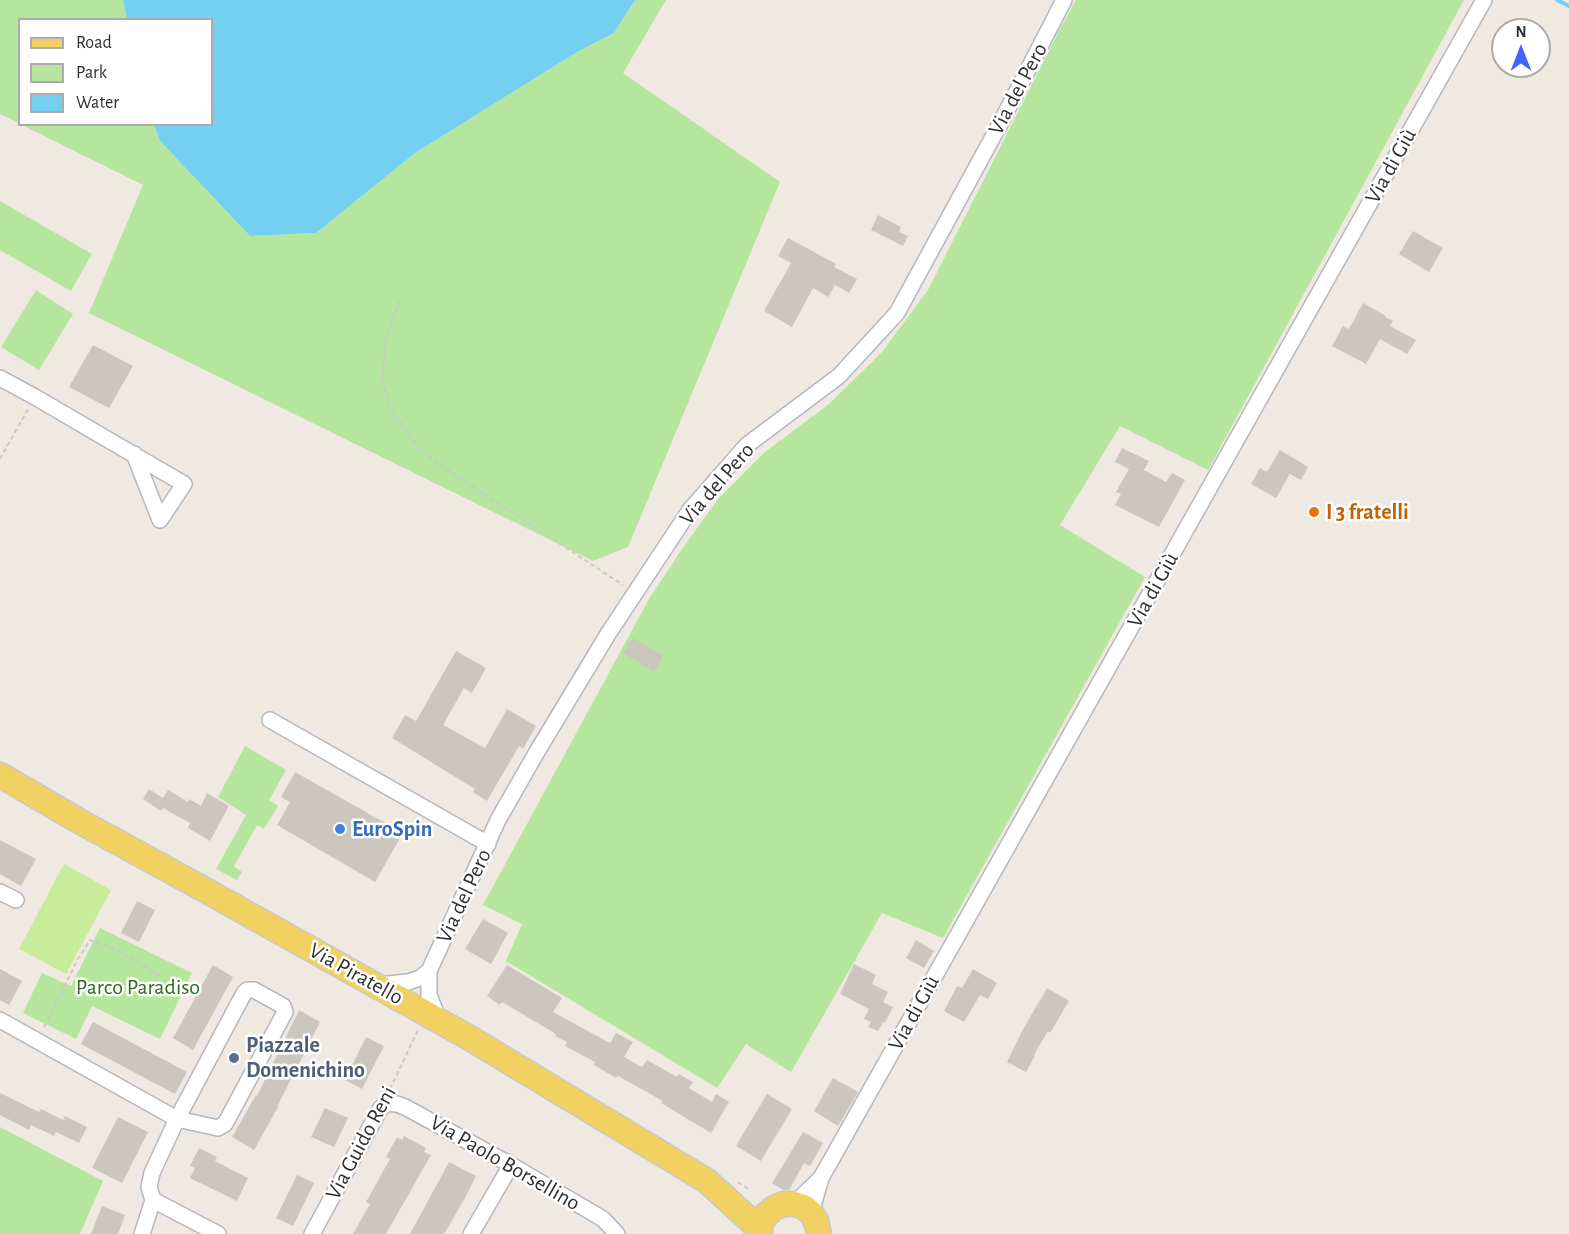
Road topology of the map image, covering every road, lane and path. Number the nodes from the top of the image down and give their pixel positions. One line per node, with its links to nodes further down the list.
1 (1064, 0): 8 (street, Via del Pero)
2 (1484, 0): 25 (street, Via di Giù)
3 (400, 301): 8 (path)
4 (0, 378): 5 (street)
5 (35, 397): 6 (street); 7 (path)
6 (134, 454)
7 (0, 459)
8 (636, 593): 11 (street, Via del Pero)
9 (270, 720): 11 (street)
10 (0, 775): 16 (main road, Via Piratello)
11 (488, 844): 14 (street, Via del Pero)
12 (0, 892): 13 (street)
13 (16, 900)
14 (429, 970): 16 (street, Via del Pero); 18 (street, Via del Pero)
15 (160, 976): 19 (path)
16 (375, 985): 18 (main road, Via Piratello)
17 (0, 1020): 19 (street)
18 (433, 1028): 20 (path, Via Guido Reni); 23 (main road, Via Piratello)
19 (37, 1040): 21 (street)
20 (387, 1103): 22 (street, Via Paolo Borsellino); 28 (street, Via Guido Reni)
21 (177, 1119): 21 (street); 24 (street)
22 (511, 1165): 29 (street); 30 (street, Via Paolo Borsellino)
23 (707, 1181): 25 (main road, Via Piratello); 31 (main road, Via Piratello)
24 (153, 1200): 26 (street); 27 (street)
25 (806, 1220): 31 (main road, Via Piratello)
26 (142, 1234)
27 (218, 1234)
28 (312, 1234)
29 (471, 1234)
30 (617, 1234)
31 (760, 1234)

